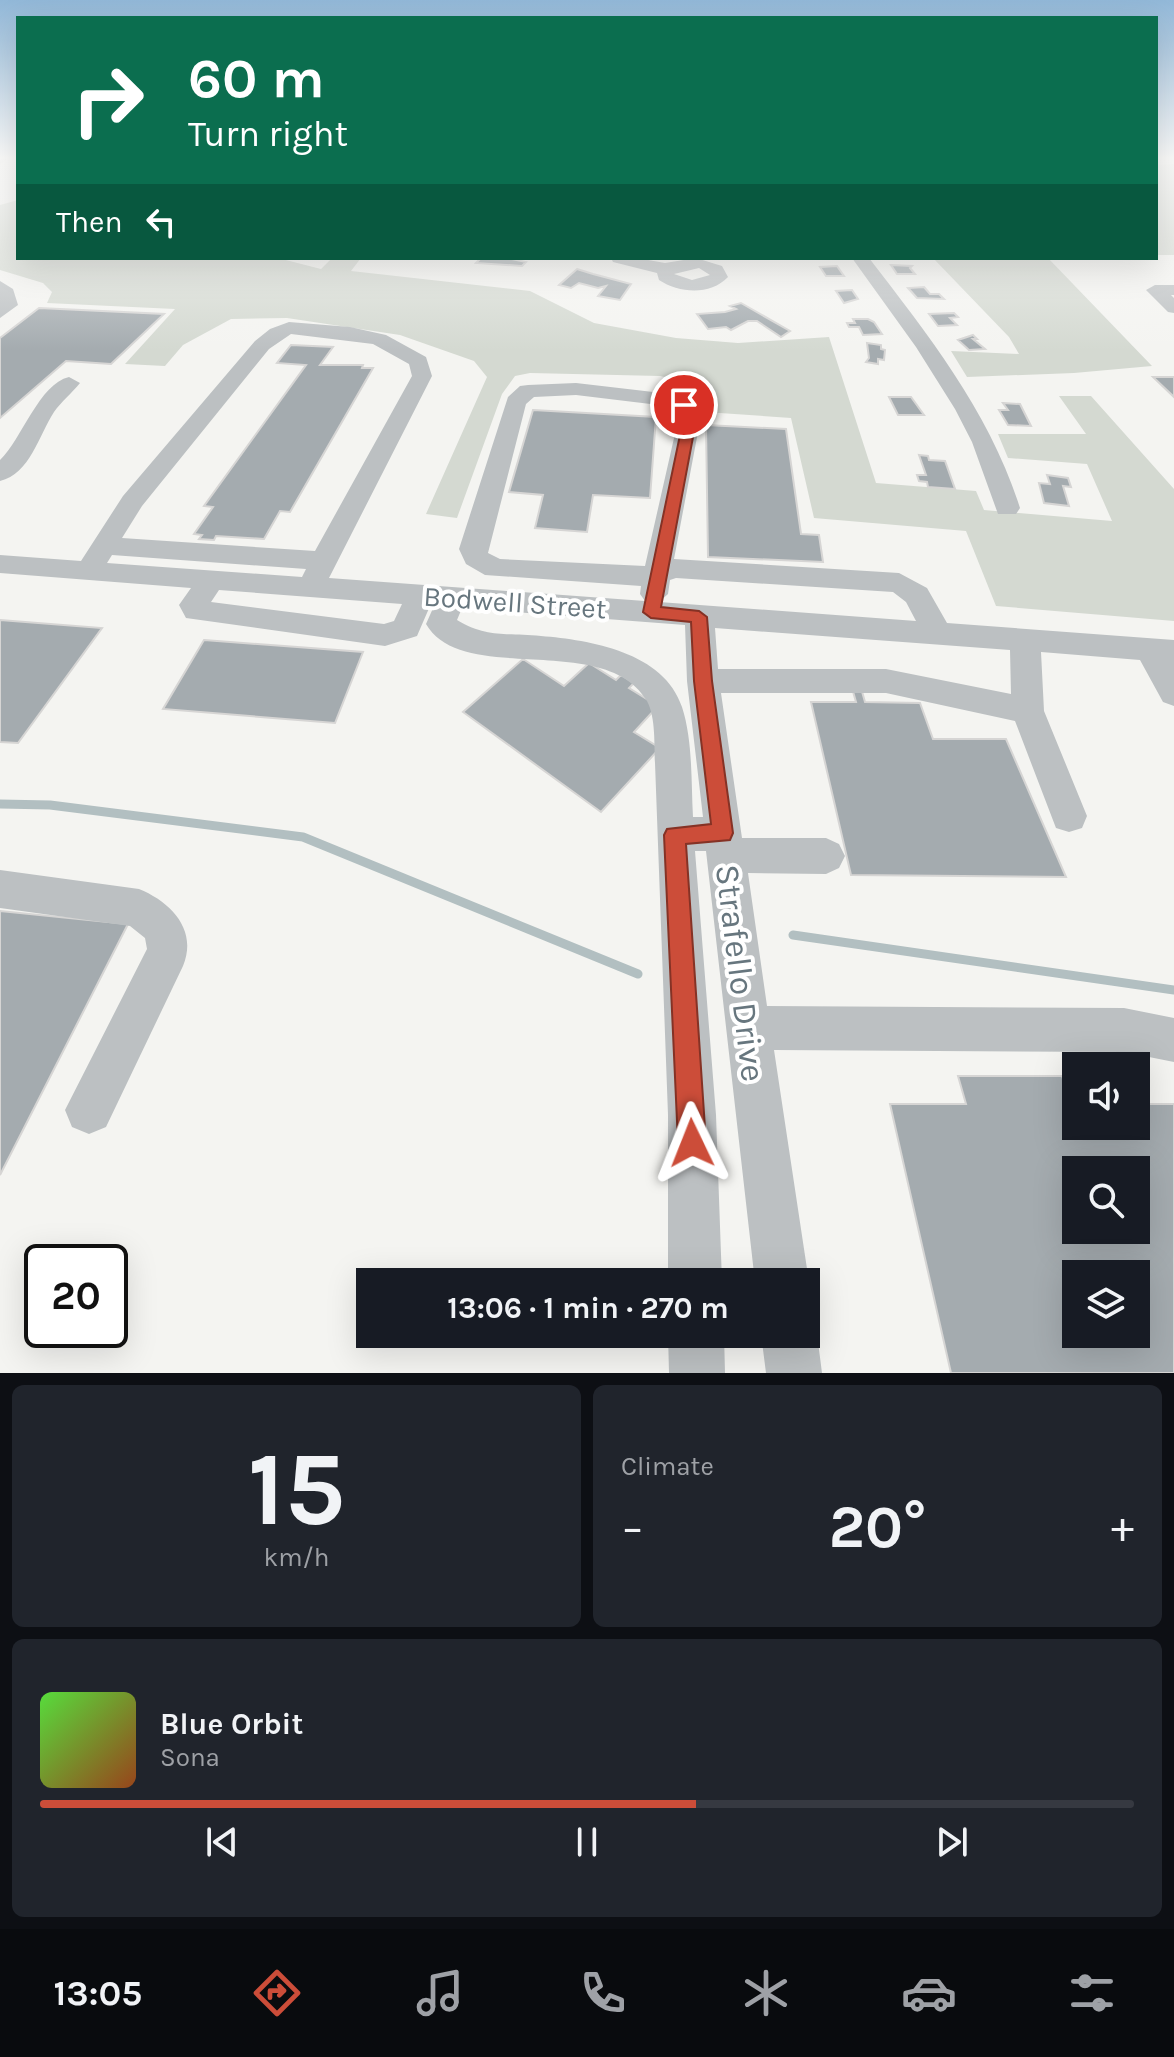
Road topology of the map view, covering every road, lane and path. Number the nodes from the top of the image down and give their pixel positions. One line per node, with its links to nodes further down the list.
1 (628, 260): 3 (street)
2 (861, 260): 10 (street)
3 (666, 269)
4 (0, 286): 7 (street)
5 (1174, 290): 6 (street)
6 (1174, 308)
7 (0, 312)
8 (69, 383): 9 (street)
9 (0, 474)
10 (1007, 508)
11 (104, 546): 13 (street); 14 (street); 14 (street)
12 (0, 564): 13 (street, Bodwell Street)
13 (88, 571): 16 (street, Bodwell Street)
14 (316, 574): 16 (street, Bodwell Street); 17 (street, Bodwell Street)
15 (657, 575): 15 (street); 18 (street); 20 (street)
16 (211, 580): 17 (street)
17 (436, 596): 18 (street, Bodwell Street); 27 (street)
18 (651, 612): 19 (street, Bodwell Street)
19 (699, 617): 20 (street, Bodwell Street); 23 (street, Strafello Drive)
20 (938, 634): 21 (street, Bodwell Street)
21 (1025, 640): 22 (street, Bodwell Street); 25 (street)
22 (1162, 650): 24 (street)
23 (703, 681): 25 (street); 28 (street, Strafello Drive)
24 (1174, 693)
25 (1028, 711): 26 (street)
26 (1069, 816)
27 (675, 835): 28 (street); 34 (street)
28 (724, 844): 29 (street); 31 (street, Strafello Drive)
29 (826, 856)
30 (0, 889): 33 (street)
31 (748, 1028): 32 (street); 35 (street, Strafello Drive)
32 (1174, 1040)
33 (89, 1110)
34 (695, 1268)
35 (780, 1268)
36 (696, 1348): 38 (street)
37 (791, 1348): 39 (street)
38 (697, 1373)
39 (794, 1373)

